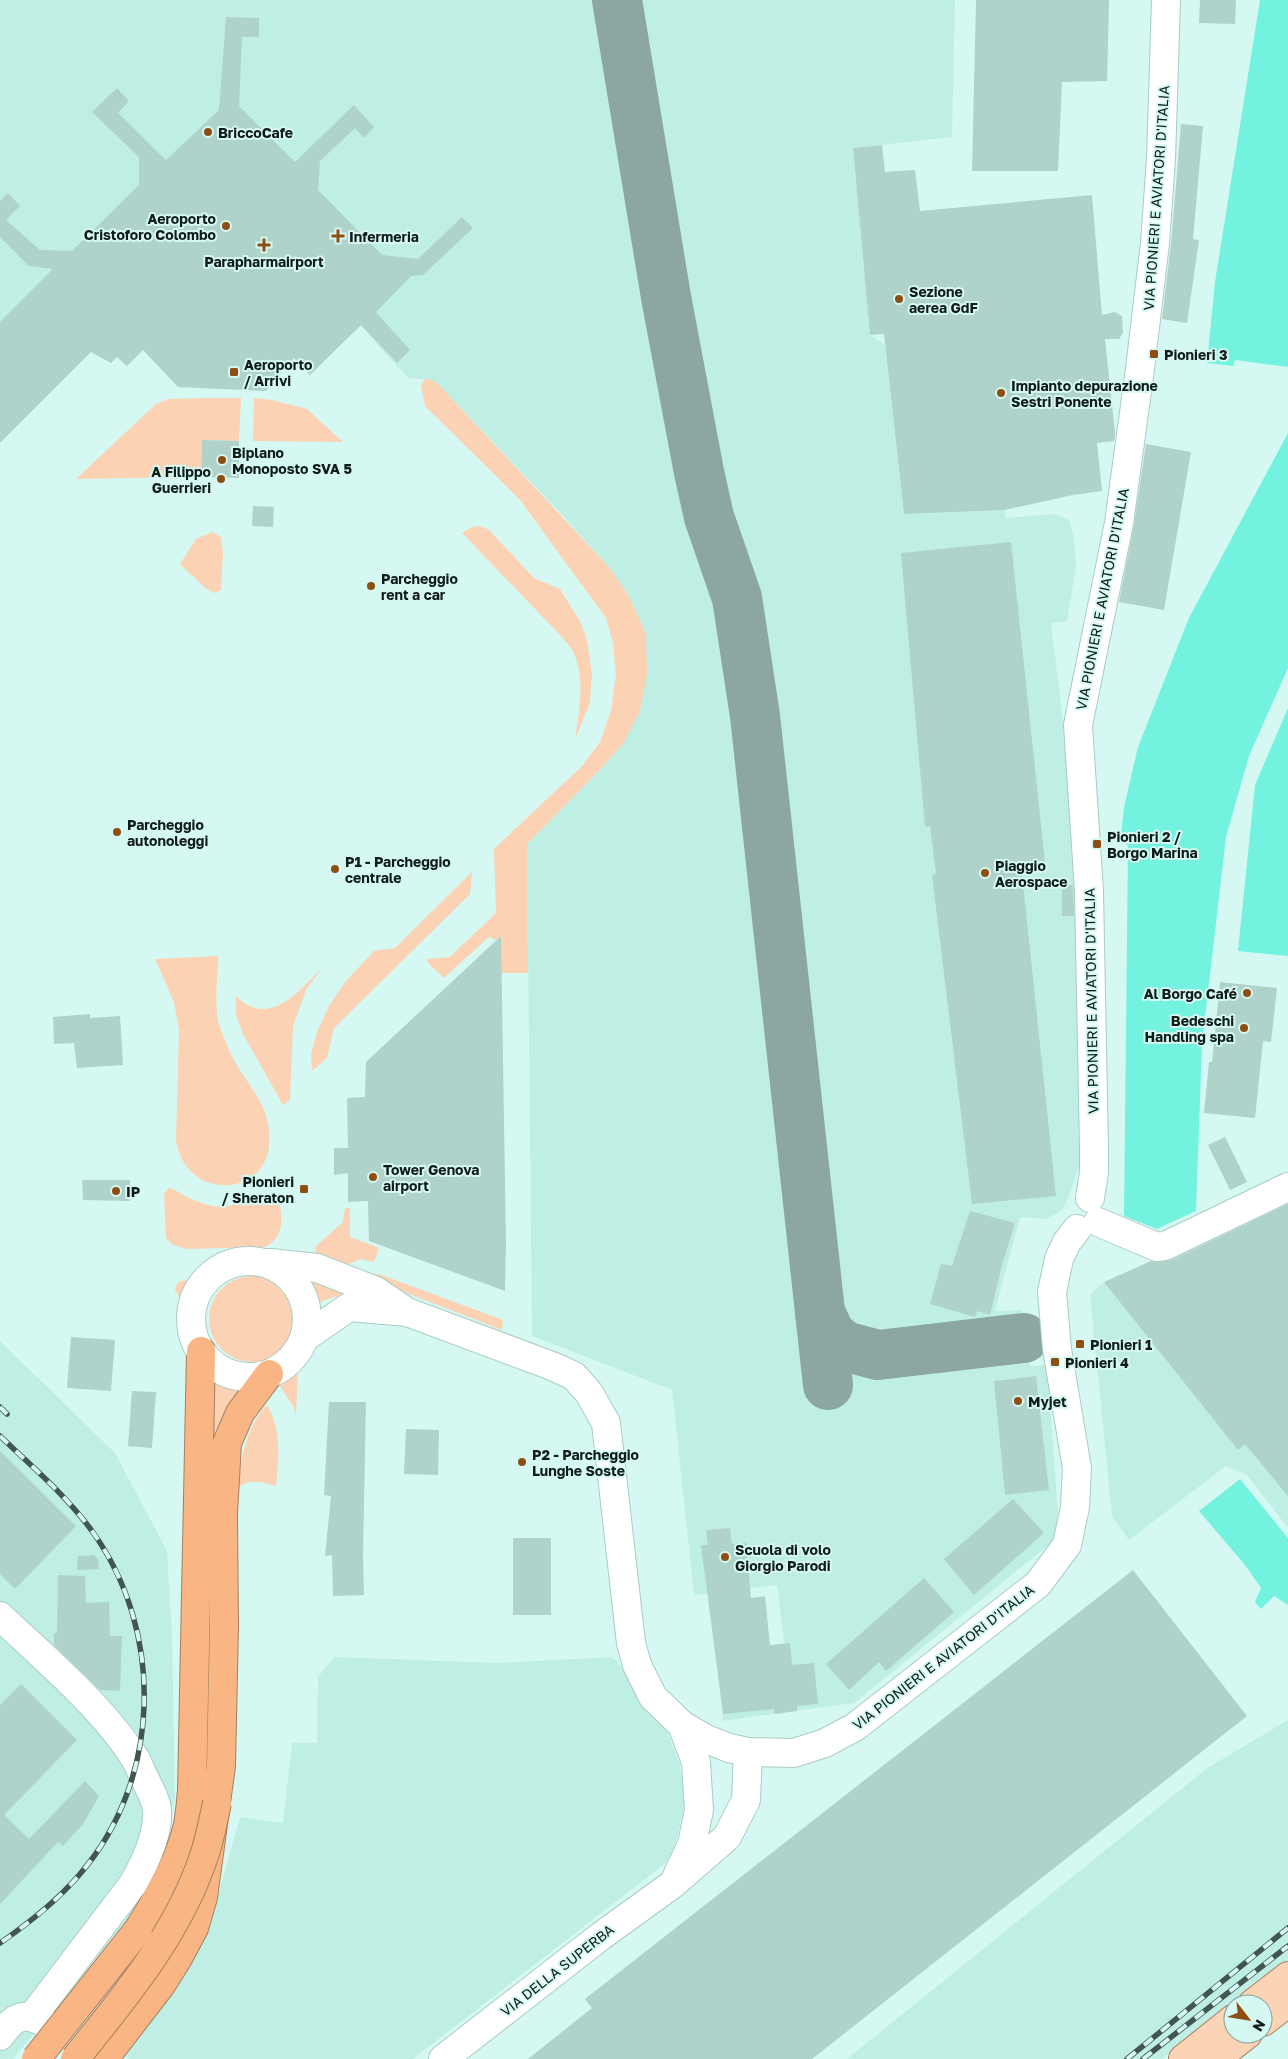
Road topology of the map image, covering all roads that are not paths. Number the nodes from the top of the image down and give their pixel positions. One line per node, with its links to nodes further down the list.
1 (1166, 0): 3 (street, VIA PIONIERI E AVIATORI D'ITALIA)
2 (1288, 1187): 3 (street)
3 (1092, 1218): 11 (street, VIA PIONIERI E AVIATORI D'ITALIA)
4 (256, 1262): 5 (street, VIA PIONIERI E AVIATORI D'ITALIA); 6 (street); 7 (street)
5 (407, 1312): 6 (street, VIA PIONIERI E AVIATORI D'ITALIA); 10 (street, VIA PIONIERI E AVIATORI D'ITALIA)
6 (304, 1338): 8 (street)
7 (200, 1351): 8 (street); 23 (highway, bridge)
8 (269, 1374): 12 (highway)
9 (0, 1616): 21 (street)
10 (682, 1725): 11 (street, VIA PIONIERI E AVIATORI D'ITALIA); 14 (street, VIA DELLA SUPERBA)
11 (748, 1752): 13 (street, VIA DELLA SUPERBA)
12 (217, 1803): 24 (highway, bridge); 25 (highway, bridge)
13 (735, 1822): 14 (street); 15 (street, VIA DELLA SUPERBA)
14 (694, 1832): 15 (street, VIA DELLA SUPERBA)
15 (673, 1884): 26 (street, VIA DELLA SUPERBA)
16 (1288, 1976): 17 (main road)
17 (1265, 1994)
18 (1288, 2003): 19 (main road)
19 (1273, 2014)
20 (1223, 2027): 27 (main road)
21 (0, 2036)
22 (1235, 2044): 28 (main road)
23 (36, 2059)
24 (75, 2059)
25 (104, 2059)
26 (443, 2059)
27 (1183, 2059)
28 (1216, 2059)

